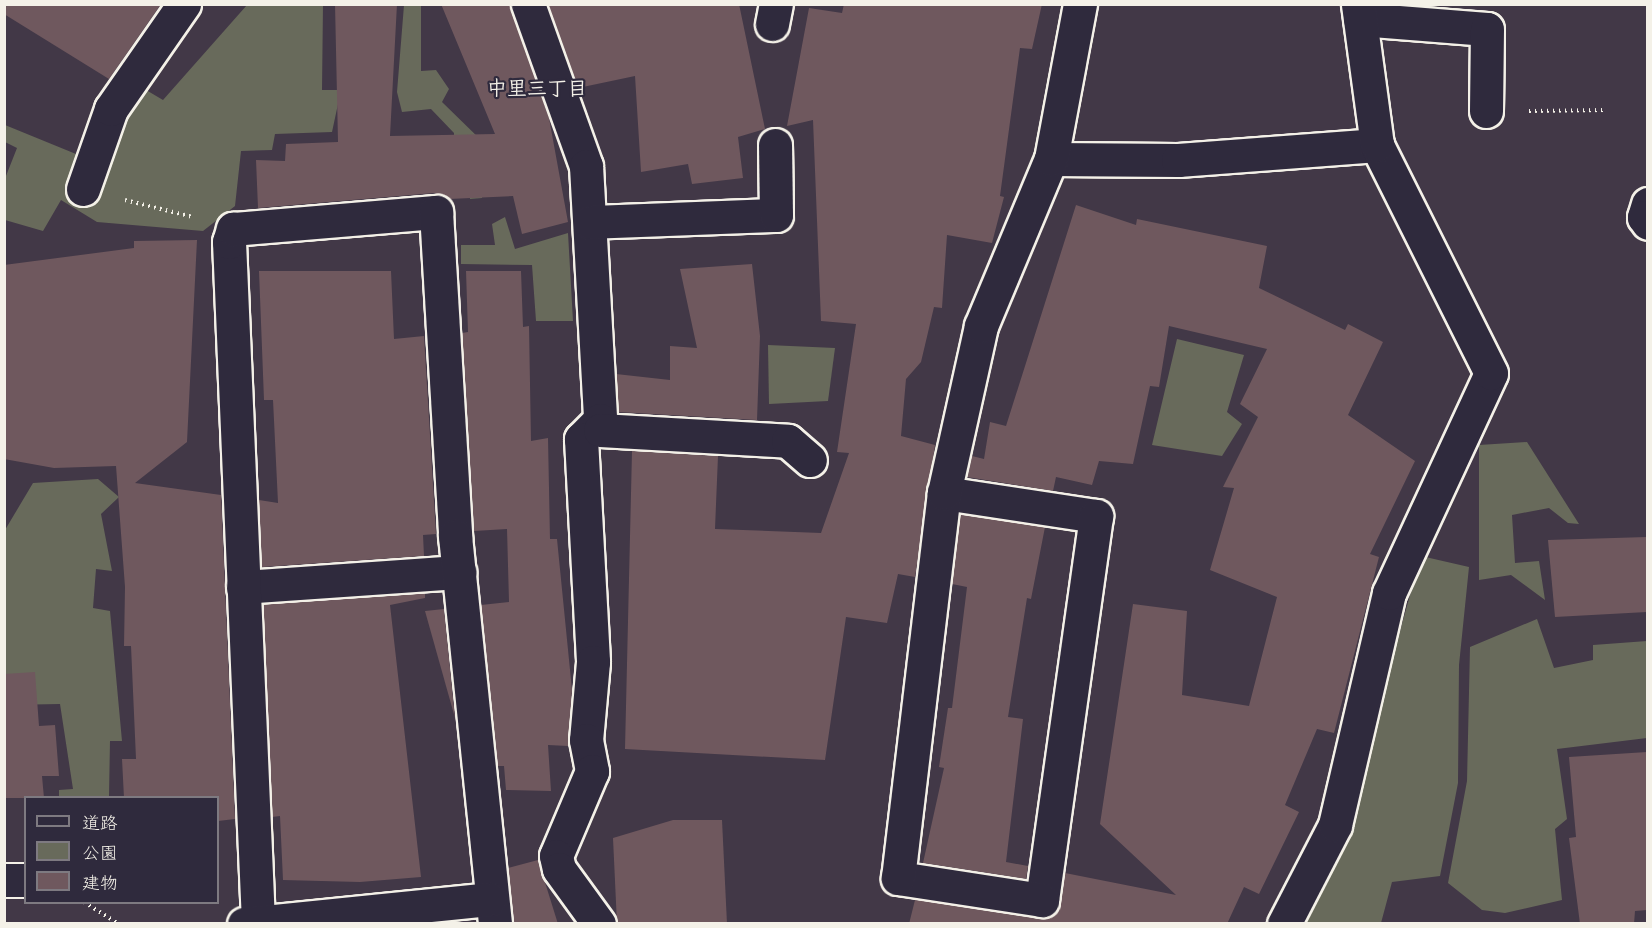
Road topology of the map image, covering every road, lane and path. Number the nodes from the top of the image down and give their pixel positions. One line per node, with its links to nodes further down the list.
1 (184, 4): 10 (street)
2 (528, 4): 13 (street)
3 (1080, 4): 9 (street)
4 (1359, 12): 6 (street); 8 (street)
5 (1606, 110): 6 (path)
6 (1486, 111)
7 (775, 145): 13 (street)
8 (1377, 145): 9 (street); 27 (street)
9 (1051, 159): 17 (street)
10 (83, 189): 12 (path)
11 (1647, 204): 14 (street)
12 (198, 218)
13 (590, 222): 15 (street)
14 (1647, 223)
15 (600, 425): 16 (street); 26 (street)
16 (810, 460)
17 (944, 493): 17 (street)
18 (459, 572): 19 (street); 19 (street); 23 (street)
19 (243, 587): 24 (street)
20 (4, 880): 21 (street)
21 (24, 880)
22 (86, 904): 25 (path)
23 (492, 912): 24 (street)
24 (251, 923)
25 (119, 924)
26 (598, 924)
27 (1284, 924)

